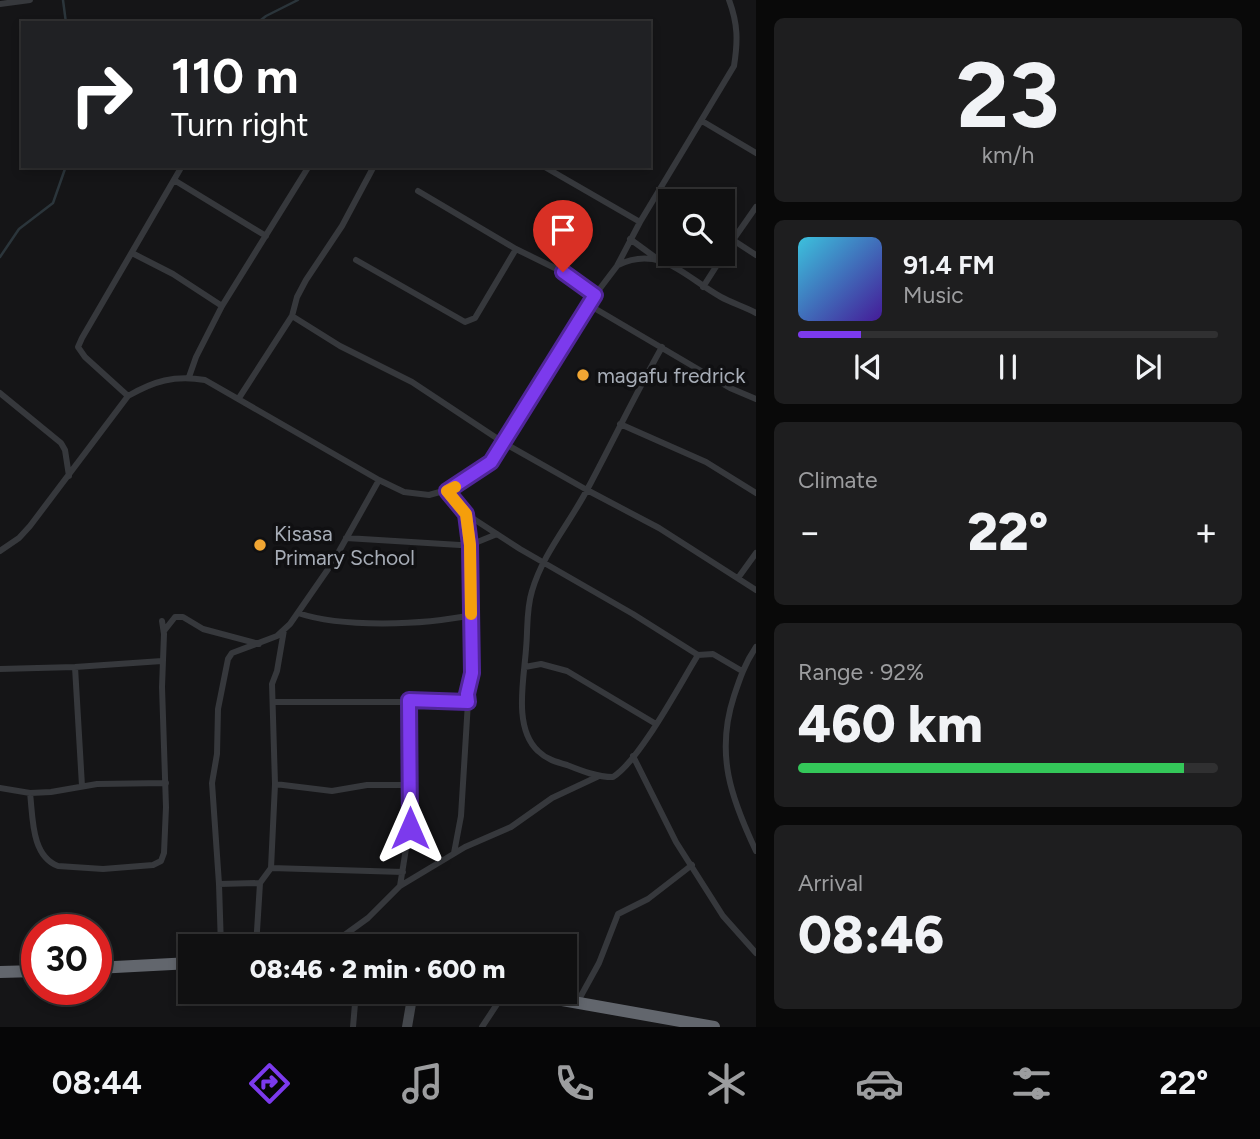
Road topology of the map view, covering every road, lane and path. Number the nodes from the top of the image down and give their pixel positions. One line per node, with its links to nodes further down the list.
1 (30, 0): 3 (street)
2 (729, 0): 4 (street)
3 (0, 4)
4 (702, 121): 5 (street); 13 (street)
5 (756, 153)
6 (179, 168): 10 (street)
7 (308, 168): 14 (street)
8 (373, 168): 30 (street)
9 (546, 168): 13 (street)
10 (174, 180): 14 (street); 19 (street)
11 (418, 191): 18 (street)
12 (756, 207): 15 (street)
13 (640, 222): 16 (street)
14 (266, 236): 28 (street)
15 (735, 237)
16 (630, 239): 22 (street); 23 (street)
17 (735, 241): 20 (street)
18 (516, 249): 21 (street); 26 (street)
19 (132, 253): 28 (street); 34 (street)
20 (756, 255)
21 (356, 260)
22 (657, 260): 23 (street); 25 (street)
23 (617, 266): 26 (street)
24 (717, 266): 25 (street)
25 (704, 286): 29 (street)
26 (595, 295): 27 (street)
27 (589, 305): 31 (street); 38 (street)
28 (222, 306): 32 (street)
29 (756, 313)
30 (292, 316): 35 (street); 38 (street)
31 (662, 347): 36 (street); 37 (street)
32 (189, 377): 34 (street); 35 (street)
33 (0, 393): 39 (street)
34 (128, 396): 39 (street)
35 (239, 398): 40 (street)
36 (756, 399)
37 (620, 424): 41 (street); 43 (street)
38 (504, 443): 41 (street); 42 (street)
39 (69, 475): 48 (street)
40 (379, 480): 42 (street); 46 (street)
41 (587, 490): 50 (street); 51 (street)
42 (447, 491): 44 (street)
43 (756, 493)
44 (466, 514): 45 (street); 47 (street)
45 (497, 534): 47 (street); 50 (street)
46 (346, 538): 47 (street); 53 (street)
47 (470, 545): 54 (street)
48 (0, 551)
49 (756, 553): 51 (street)
50 (543, 563): 60 (street); 63 (street)
51 (738, 578): 52 (street)
52 (756, 590)
53 (298, 613): 54 (street); 56 (street)
54 (471, 615): 68 (street)
55 (162, 621): 57 (street)
56 (284, 630): 58 (street); 67 (street)
57 (164, 631): 58 (street); 61 (street)
58 (260, 644): 84 (street)
59 (756, 647): 65 (street)
60 (698, 655): 65 (street); 69 (street)
61 (162, 661): 62 (street); 72 (street)
62 (75, 667): 64 (street); 75 (street)
63 (525, 667): 69 (street); 71 (street)
64 (0, 669)
65 (742, 671): 78 (street)
66 (409, 700): 67 (street); 68 (street); 74 (street)
67 (273, 702): 73 (street)
68 (468, 702): 79 (street)
69 (656, 724): 70 (street)
70 (633, 756): 71 (street); 80 (street)
71 (599, 776): 79 (street)
72 (166, 783): 75 (street); 77 (street)
73 (275, 784): 74 (street); 81 (street)
74 (408, 785): 82 (street)
75 (82, 786): 77 (street)
76 (0, 788): 77 (street)
77 (30, 793)
78 (756, 851)
79 (454, 853): 85 (street)
80 (692, 866): 89 (street); 94 (street)
81 (271, 868): 82 (street); 83 (street)
82 (403, 872): 85 (street)
83 (260, 883): 84 (street); 87 (street)
84 (219, 884): 86 (street)
85 (400, 886): 88 (street)
86 (220, 934)
87 (257, 934)
88 (346, 934)
89 (756, 953)
90 (178, 964): 91 (highway)
91 (112, 967)
92 (21, 971): 93 (highway)
93 (0, 972)
94 (577, 1003): 101 (highway)
95 (355, 1004): 98 (street)
96 (411, 1004): 99 (street)
97 (497, 1004): 100 (street)
98 (353, 1027)
99 (407, 1027)
100 (482, 1027)
101 (714, 1027)

